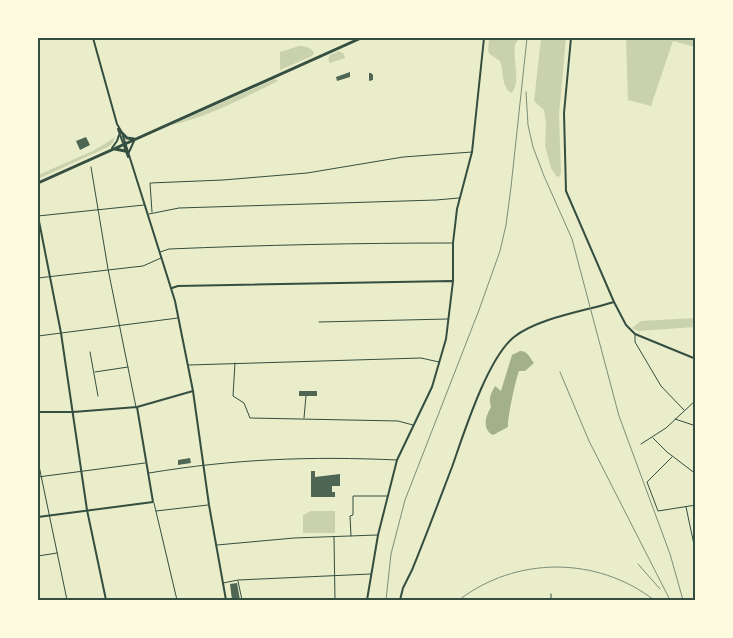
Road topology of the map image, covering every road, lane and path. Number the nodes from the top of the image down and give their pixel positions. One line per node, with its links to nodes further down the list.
1 (93, 38): 5 (street)
2 (361, 38): 6 (highway)
3 (484, 38): 9 (street)
4 (571, 38): 27 (street)
5 (120, 132): 6 (highway); 7 (street); 8 (street)
6 (138, 138): 7 (highway); 10 (street)
7 (124, 144): 8 (highway); 10 (street)
8 (112, 149): 10 (highway); 12 (highway)
9 (472, 152): 13 (street); 16 (street)
10 (127, 153): 14 (street)
11 (91, 167): 15 (street)
12 (38, 183)
13 (460, 198): 16 (street); 19 (street)
14 (144, 205): 15 (street); 17 (street)
15 (98, 210): 18 (street); 22 (street)
16 (152, 212): 17 (street)
17 (147, 214): 20 (street)
18 (38, 216): 23 (street)
19 (453, 243): 20 (street); 25 (street)
20 (160, 252): 21 (street)
21 (162, 258): 22 (street); 26 (street)
22 (108, 269): 23 (street); 31 (street)
23 (50, 276): 24 (street); 32 (street)
24 (38, 278)
25 (453, 281): 26 (street); 29 (street)
26 (172, 288): 28 (street)
27 (614, 302): 33 (street); 94 (street)
28 (179, 318): 31 (street); 39 (street)
29 (448, 319): 30 (street); 38 (street)
30 (319, 322)
31 (119, 326): 32 (street); 40 (street)
32 (61, 333): 34 (street); 49 (street)
33 (635, 334): 36 (street); 47 (street)
34 (38, 336)
35 (90, 352): 41 (street)
36 (696, 360)
37 (235, 362): 38 (street); 39 (street); 50 (street)
38 (440, 362): 52 (street)
39 (188, 365): 42 (street)
40 (128, 367): 41 (street); 46 (street)
41 (95, 372): 43 (street)
42 (193, 392): 46 (street); 60 (street)
43 (98, 396)
44 (306, 396): 50 (street)
45 (696, 400): 47 (street)
46 (137, 407): 49 (street); 59 (street)
47 (684, 410): 51 (street)
48 (38, 412): 49 (street)
49 (73, 412): 61 (street)
50 (304, 419): 52 (street)
51 (675, 419): 53 (street); 54 (street)
52 (413, 425): 57 (street)
53 (696, 426)
54 (652, 437): 55 (street); 56 (street)
55 (641, 444)
56 (672, 456): 63 (street); 70 (street)
57 (397, 460): 60 (street); 66 (street)
58 (38, 461): 65 (street)
59 (146, 463): 61 (street); 62 (street)
60 (204, 464): 62 (street); 68 (street)
61 (81, 471): 65 (street); 71 (street)
62 (148, 474): 67 (street)
63 (696, 474)
64 (38, 477): 65 (street)
65 (41, 477): 73 (street)
66 (388, 496): 75 (street); 77 (street)
67 (153, 502): 71 (street); 72 (street)
68 (209, 505): 72 (street); 78 (street)
69 (696, 505): 70 (street)
70 (686, 507): 80 (street)
71 (87, 510): 73 (street); 88 (street)
72 (156, 511): 89 (street)
73 (48, 516): 74 (street); 79 (street)
74 (38, 517)
75 (378, 535): 77 (street); 82 (street)
76 (334, 536): 77 (street); 78 (street); 83 (street)
77 (351, 536)
78 (216, 545): 85 (street)
79 (57, 553): 81 (street); 87 (street)
80 (696, 554)
81 (38, 556)
82 (371, 574): 83 (street); 93 (street)
83 (335, 576): 84 (street); 92 (street)
84 (238, 580): 85 (street); 91 (street)
85 (222, 583): 90 (street)
86 (551, 594): 95 (street)
87 (68, 600)
88 (106, 600)
89 (177, 600)
90 (226, 600)
91 (242, 600)
92 (335, 600)
93 (367, 600)
94 (400, 600)
95 (552, 600)

